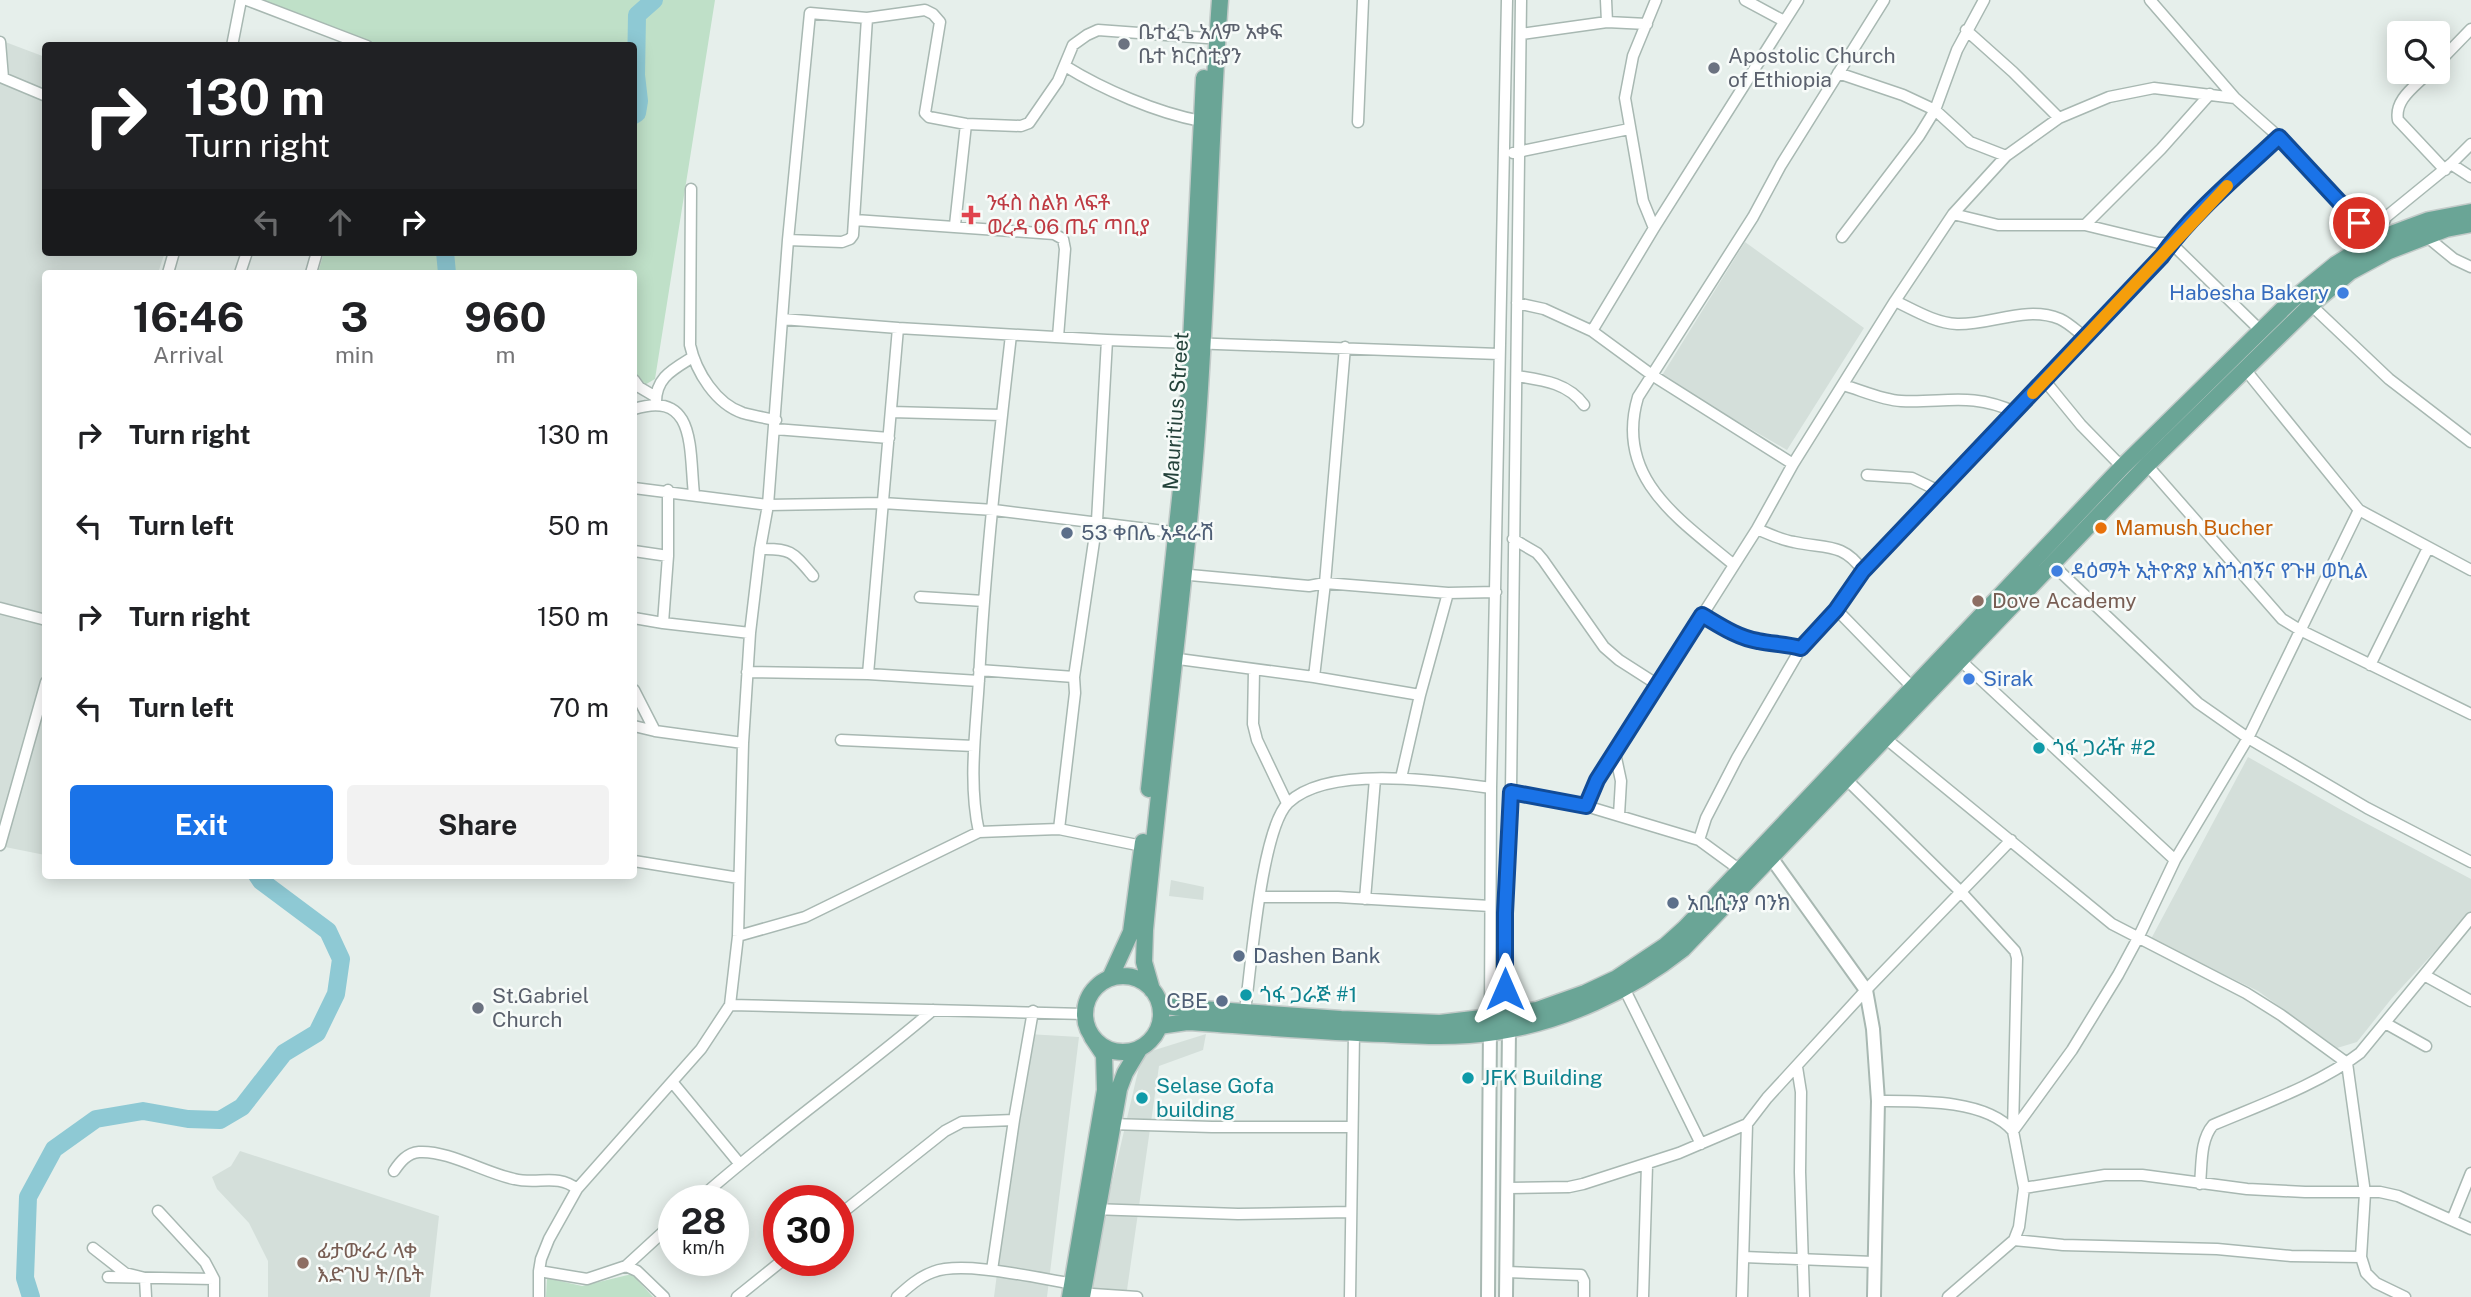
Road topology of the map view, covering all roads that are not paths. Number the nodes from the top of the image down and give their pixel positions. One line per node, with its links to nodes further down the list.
1 (241, 0): 26 (street)
2 (247, 0): 27 (street)
3 (810, 0): 16 (street)
4 (1210, 0): 24 (main road, Mauritius Street)
5 (1220, 0): 73 (main road, Mauritius Street)
6 (1363, 0): 38 (street)
7 (1507, 0): 43 (street)
8 (1521, 0): 23 (street)
9 (1606, 0): 19 (street)
10 (1656, 0): 20 (street)
11 (1745, 0): 18 (street)
12 (1798, 0): 18 (street)
13 (1884, 0): 30 (street)
14 (1984, 0): 22 (street)
15 (2150, 0): 34 (street)
16 (810, 13): 17 (street); 58 (street)
17 (867, 18): 39 (street); 51 (street)
18 (1784, 21): 55 (street)
19 (1607, 22): 20 (street); 23 (street)
20 (1647, 24): 40 (street)
21 (2471, 29): 28 (street)
22 (1966, 30): 35 (street); 36 (street)
23 (1521, 34): 44 (street)
24 (1207, 38): 29 (street); 37 (main road, Mauritius Street)
25 (0, 42): 32 (street)
26 (233, 42)
27 (357, 42)
28 (2450, 51)
29 (1065, 66): 37 (street); 39 (street)
30 (1838, 73): 35 (street); 78 (street)
31 (2417, 84): 46 (street)
32 (42, 94)
33 (2210, 94): 34 (street); 36 (street); 54 (street)
34 (2235, 99): 41 (street)
35 (1935, 110): 45 (street); 57 (street)
36 (2059, 118): 45 (street)
37 (1200, 121): 73 (main road, Mauritius Street)
38 (1358, 122)
39 (966, 124): 53 (street)
40 (1629, 129): 44 (street); 55 (street)
41 (2279, 137): 59 (street); 60 (street)
42 (2471, 144): 46 (street)
43 (1503, 152): 44 (street); 75 (street)
44 (1519, 153): 63 (street)
45 (2006, 156): 50 (street)
46 (2448, 167): 47 (street); 59 (street)
47 (2471, 177)
48 (691, 189): 76 (street)
49 (2471, 212): 59 (main road)
50 (1953, 214): 54 (street); 62 (street)
51 (855, 220): 53 (street); 58 (street)
52 (2471, 224): 56 (main road)
53 (955, 225): 70 (street)
54 (2085, 225): 60 (street)
55 (1654, 228): 68 (street)
56 (2426, 235): 59 (main road); 61 (street)
57 (1842, 236)
58 (788, 240): 65 (street)
59 (2385, 241): 64 (main road); 67 (main road)
60 (2171, 243): 67 (street); 71 (street)
61 (2471, 267)
62 (1895, 301): 71 (street); 82 (street)
63 (1517, 303): 68 (street); 79 (street)
64 (2311, 305): 77 (main road); 90 (street)
65 (782, 319): 66 (street); 89 (street)
66 (898, 328): 69 (street); 86 (street)
67 (2260, 330): 95 (main road)
68 (1592, 331): 78 (street)
69 (1011, 335): 70 (street); 88 (street)
70 (1058, 337): 72 (street)
71 (2087, 338): 80 (street)
72 (1107, 340): 73 (street); 105 (street)
73 (1196, 344): 74 (street); 107 (main road, Mauritius Street)
74 (1345, 347): 75 (street); 119 (street)
75 (1499, 354): 120 (street)
76 (693, 357): 83 (street); 89 (street)
77 (2244, 368): 94 (main road); 104 (street)
78 (1652, 375): 93 (street); 114 (street)
79 (1517, 376): 84 (street); 108 (street)
80 (2045, 381): 87 (street); 95 (street)
81 (637, 384): 83 (street)
82 (1843, 385): 87 (street); 93 (street)
83 (656, 401): 85 (street); 100 (street)
84 (1584, 405)
85 (637, 407)
86 (891, 412): 88 (street); 91 (street)
87 (2015, 412): 99 (street)
88 (1002, 415): 103 (street)
89 (775, 425): 91 (street); 102 (street)
90 (2466, 433): 92 (street)
91 (889, 438): 101 (street)
92 (2471, 442)
93 (1793, 464): 106 (street)
94 (2147, 465): 113 (main road); 130 (street)
95 (2122, 467): 143 (main road)
96 (1867, 475): 99 (street)
97 (637, 488): 98 (street)
98 (668, 491): 100 (street); 112 (street)
99 (1939, 491): 116 (street)
100 (694, 494): 102 (street)
101 (882, 503): 102 (street); 103 (street); 138 (street)
102 (768, 505): 110 (street)
103 (993, 510): 105 (street); 123 (street)
104 (2359, 510): 109 (street); 130 (street)
105 (1097, 521): 107 (street); 140 (street)
106 (1757, 529): 114 (street); 116 (street)
107 (1182, 533): 117 (main road, Mauritius Street)
108 (1513, 539): 142 (street); 160 (street)
109 (2428, 548): 115 (street); 135 (street)
110 (760, 550): 118 (street); 131 (street)
111 (637, 551): 112 (street)
112 (668, 556): 129 (street)
113 (2051, 563): 134 (main road); 151 (street)
114 (1734, 565): 126 (street)
115 (2471, 570)
116 (1863, 571): 125 (street)
117 (1178, 574): 119 (street); 133 (main road, Mauritius Street)
118 (813, 576)
119 (1325, 583): 121 (street); 141 (street)
120 (1496, 592): 121 (street); 159 (street)
121 (1448, 593): 144 (street)
122 (920, 597): 123 (street)
123 (984, 601): 139 (street)
124 (0, 608): 127 (street)
125 (1836, 610): 132 (street); 143 (street)
126 (1702, 615): 132 (street); 142 (street)
127 (42, 619)
128 (637, 619): 129 (street)
129 (663, 623): 131 (street)
130 (2300, 630): 135 (street); 151 (street)
131 (750, 633): 137 (street)
132 (1801, 648): 166 (street)
133 (1169, 658): 136 (street); 169 (main road, Mauritius Street)
134 (1960, 660): 150 (main road); 171 (street)
135 (2370, 665): 147 (street)
136 (1254, 670): 141 (street); 161 (street)
137 (747, 672): 138 (street); 153 (street)
138 (867, 674): 139 (street)
139 (979, 675): 140 (street); 154 (street)
140 (1074, 677): 164 (street)
141 (1314, 677): 144 (street)
142 (1658, 685): 155 (street)
143 (1913, 688): 170 (main road)
144 (1420, 695): 156 (street)
145 (42, 696): 168 (street)
146 (637, 696): 149 (street)
147 (2471, 714)
148 (637, 727): 149 (street)
149 (655, 731): 153 (street)
150 (1885, 738): 157 (main road); 167 (street)
151 (2248, 738): 171 (street); 173 (street)
152 (841, 740): 154 (street)
153 (743, 743): 175 (street)
154 (974, 746): 165 (street)
155 (1615, 753): 162 (street); 163 (street)
156 (1401, 778): 158 (street); 159 (street)
157 (1845, 778): 170 (main road); 176 (street)
158 (1375, 779): 161 (street); 178 (street)
159 (1491, 789): 179 (street)
160 (1511, 792): 162 (street); 196 (street)
161 (1287, 803): 177 (street)
162 (1586, 806): 163 (street)
163 (1619, 815): 166 (street)
164 (1059, 830): 165 (street); 169 (street)
165 (979, 832): 181 (street)
166 (1699, 840): 174 (street)
167 (2011, 840): 176 (street); 182 (street)
168 (0, 845)
169 (1147, 847): 184 (main road, Mauritius Street); 186 (main road, Mauritius Street)
170 (1767, 852): 174 (main road); 185 (main road); 187 (street)
171 (2175, 860): 182 (street)
172 (637, 861): 175 (street)
173 (2471, 862)
174 (1740, 870): 196 (main road)
175 (739, 878): 181 (street)
176 (1962, 893): 187 (street); 210 (street)
177 (1260, 897): 178 (street); 193 (street)
178 (1365, 899): 179 (street)
179 (1490, 906): 196 (street)
180 (2471, 918): 183 (street)
181 (737, 936): 189 (street)
182 (2139, 936): 202 (street); 210 (street)
183 (2424, 975): 188 (street); 195 (street)
184 (1110, 978): 186 (main road); 194 (main road)
185 (1624, 988): 196 (main road); 211 (street)
186 (1152, 990): 190 (main road)
187 (1866, 990): 203 (street); 205 (street)
188 (2471, 1001)
189 (730, 1005): 191 (street); 204 (street)
190 (1160, 1006): 193 (main road); 197 (main road)
191 (933, 1010): 192 (street); 212 (street)
192 (1033, 1011): 194 (street); 206 (street)
193 (1245, 1011): 196 (main road)
194 (1084, 1014): 199 (main road)
195 (2385, 1023): 200 (street); 202 (street)
196 (1498, 1024): 198 (main road); 218 (street); 252 (street)
197 (1159, 1026): 198 (main road); 201 (main road)
198 (1354, 1033): 209 (street)
199 (1092, 1037): 201 (main road); 207 (main road)
200 (2426, 1046)
201 (1140, 1048): 207 (main road)
202 (2347, 1063): 216 (street); 221 (street)
203 (1797, 1067): 208 (street); 233 (street)
204 (673, 1083): 212 (street); 220 (street)
205 (1878, 1101): 210 (street); 234 (street)
206 (1014, 1120): 222 (street); 236 (street)
207 (1106, 1123): 209 (street); 223 (main road)
208 (1747, 1124): 211 (street); 231 (street)
209 (1351, 1128): 225 (street)
210 (2013, 1131): 219 (street)
211 (1701, 1144): 213 (street)
212 (739, 1163): 217 (street)
213 (1647, 1165): 218 (street); 255 (street)
214 (394, 1171): 220 (street)
215 (2471, 1173): 226 (street)
216 (2200, 1184): 219 (street); 221 (street)
217 (715, 1185)
218 (1508, 1188): 238 (street)
219 (2024, 1188): 229 (street)
220 (577, 1189): 237 (street)
221 (2365, 1193): 226 (street); 232 (street)
222 (854, 1203)
223 (1092, 1209): 225 (street); 243 (main road)
224 (158, 1211): 242 (street)
225 (1350, 1212): 251 (street)
226 (2452, 1220): 227 (street)
227 (2471, 1229)
228 (658, 1237): 235 (street)
229 (2014, 1240): 232 (street); 259 (street)
230 (93, 1248): 241 (street)
231 (1744, 1257): 233 (street); 256 (street)
232 (2361, 1257): 260 (street)
233 (1803, 1259): 234 (street); 257 (street)
234 (1874, 1262): 258 (street)
235 (626, 1266): 237 (street); 247 (street)
236 (992, 1270): 243 (street); 249 (street)
237 (539, 1271): 246 (street)
238 (1507, 1272): 253 (street); 254 (street)
239 (763, 1276): 248 (street)
240 (108, 1277): 241 (street)
241 (145, 1278): 242 (street); 244 (street)
242 (214, 1279): 245 (street)
243 (1077, 1292): 250 (street)
244 (146, 1297)
245 (214, 1297)
246 (539, 1297)
247 (664, 1297)
248 (737, 1297)
249 (897, 1297)
250 (1137, 1297)
251 (1350, 1297)
252 (1488, 1297)
253 (1506, 1297)
254 (1584, 1297)
255 (1643, 1297)
256 (1742, 1297)
257 (1804, 1297)
258 (1874, 1297)
259 (1948, 1297)
260 (2405, 1297)

